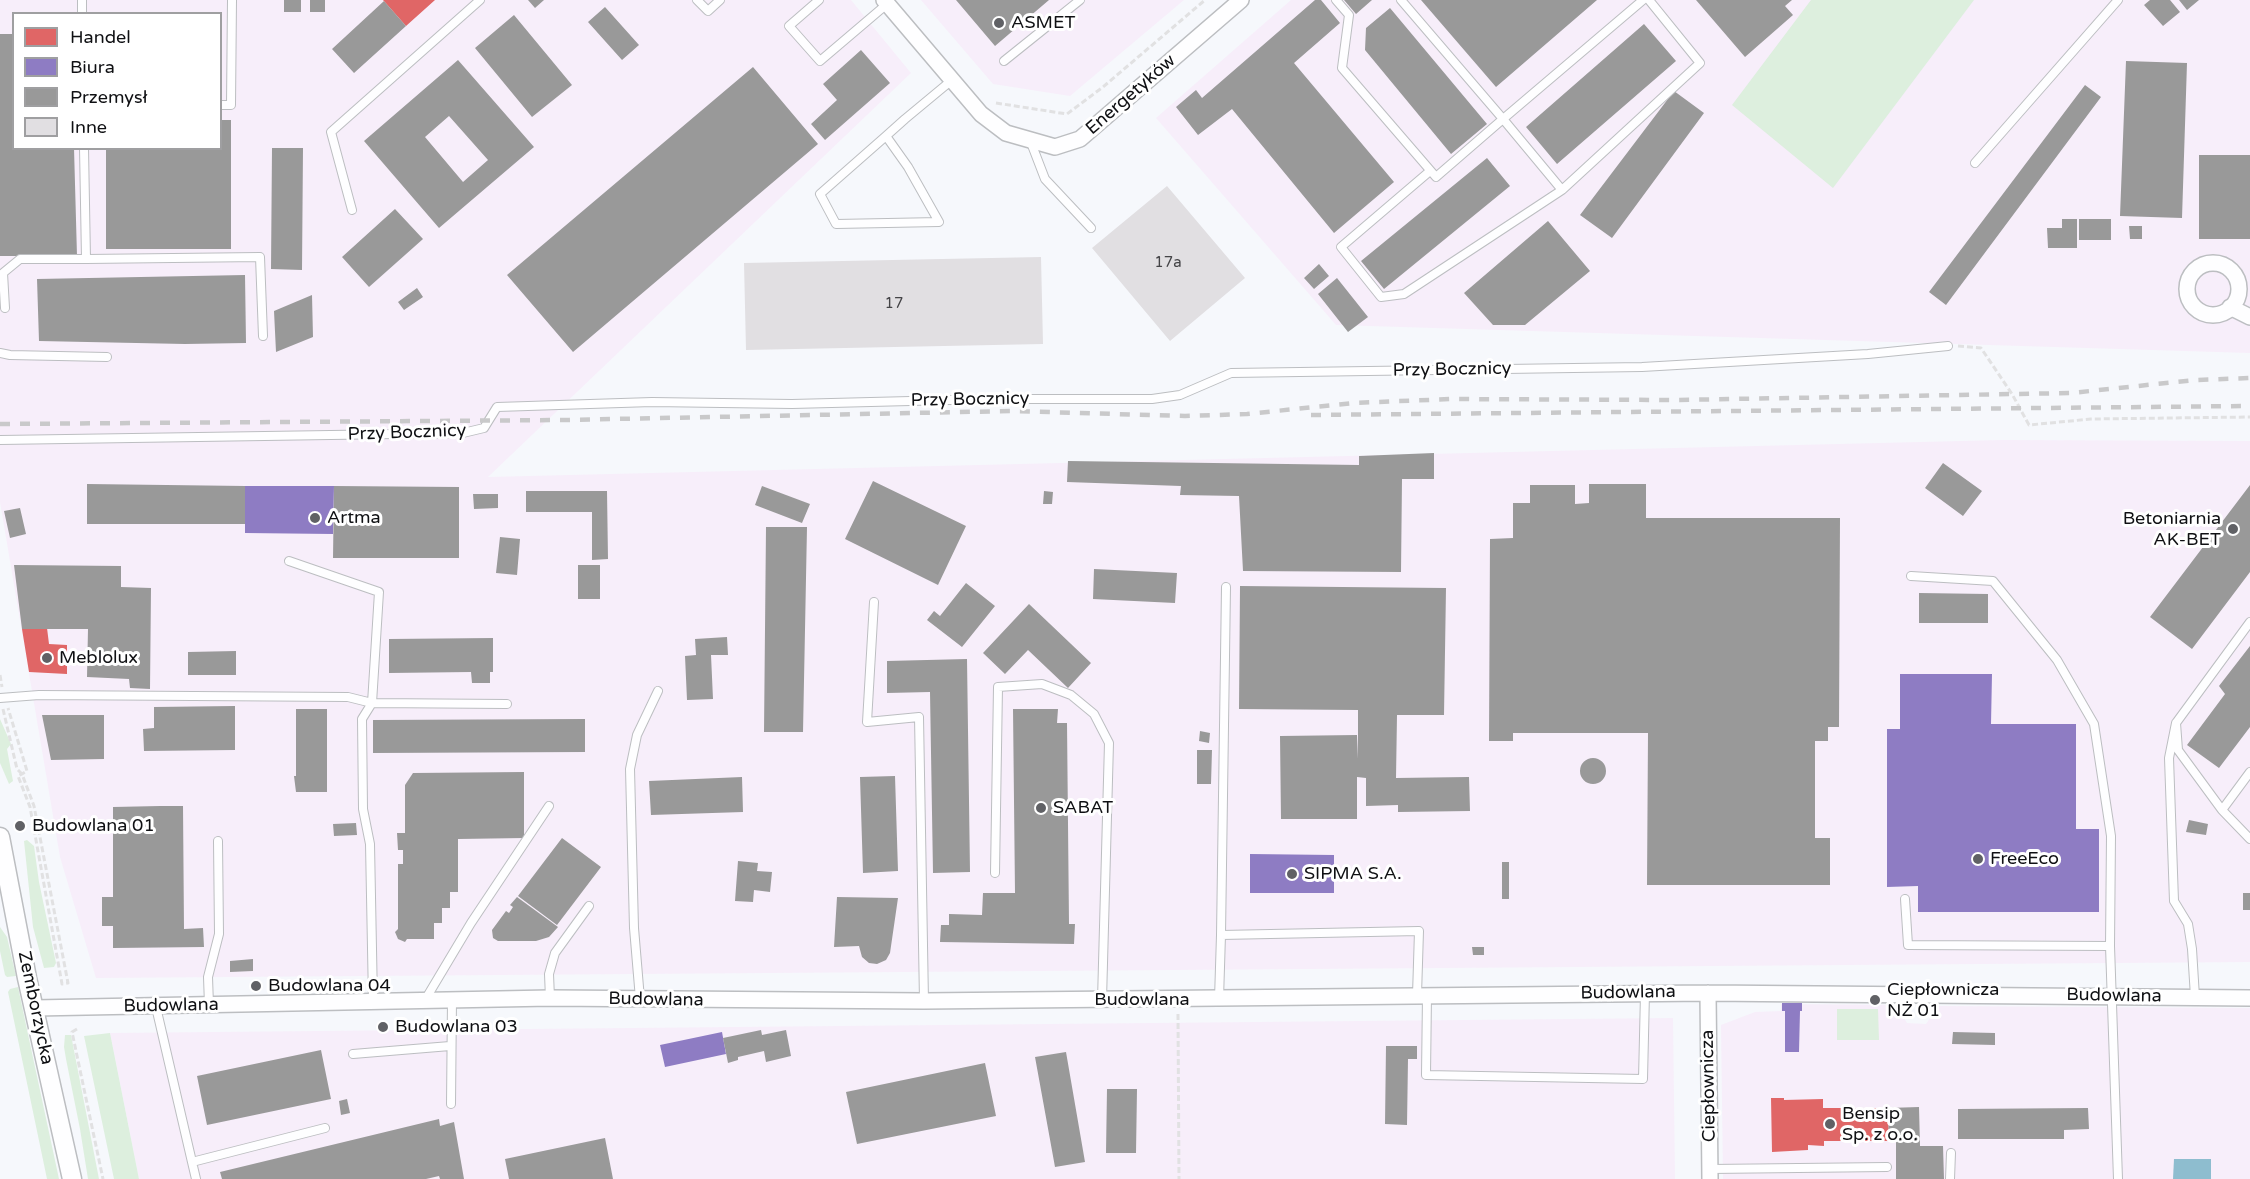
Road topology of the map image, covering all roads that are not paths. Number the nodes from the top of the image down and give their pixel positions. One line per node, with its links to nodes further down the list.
1 (232, 0): 16 (lane)
2 (480, 0): 24 (lane)
3 (697, 0): 4 (lane)
4 (720, 0)
5 (819, 0): 13 (lane)
6 (1080, 0): 14 (lane)
7 (1241, 0): 19 (street, Energetyków)
8 (1336, 0): 22 (lane)
9 (1401, 0): 17 (lane)
10 (1642, 0): 17 (lane)
11 (1648, 0): 23 (lane)
12 (2118, 0): 21 (lane)
13 (886, 2): 15 (street, Energetyków)
14 (1004, 61)
15 (952, 80): 18 (lane); 19 (street, Energetyków)
16 (222, 105)
17 (1503, 119): 22 (lane); 23 (lane)
18 (886, 136): 18 (lane)
19 (1030, 140): 25 (lane)
20 (84, 150): 26 (lane)
21 (1975, 163)
22 (1430, 171): 23 (lane)
23 (1562, 190)
24 (352, 210)
25 (1090, 228)
26 (86, 259): 28 (lane); 30 (lane)
27 (2230, 307): 29 (street)
28 (5, 308)
29 (2250, 316)
30 (262, 336)
31 (1948, 346): 34 (lane, Przy Bocznicy)
32 (0, 353): 33 (lane)
33 (107, 357)
34 (0, 440)
35 (289, 561): 42 (lane)
36 (1911, 576): 55 (lane)
37 (1226, 586): 54 (lane)
38 (874, 602): 69 (lane)
39 (2250, 622): 44 (lane)
40 (658, 691): 66 (lane)
41 (2, 698): 42 (lane)
42 (372, 702): 43 (lane); 68 (lane)
43 (507, 704)
44 (2175, 723): 47 (lane); 60 (lane)
45 (2250, 772): 47 (lane)
46 (549, 806): 64 (lane)
47 (2222, 810): 49 (lane)
48 (0, 837): 72 (street, Zemborzycka)
49 (2250, 839)
50 (218, 841): 70 (lane)
51 (995, 873): 67 (lane)
52 (1905, 899): 55 (lane)
53 (589, 906): 61 (lane)
54 (1221, 935): 58 (lane); 63 (lane)
55 (2110, 946): 59 (lane)
56 (1645, 993): 57 (street, Budowlana); 58 (street, Budowlana); 58 (lane)
57 (1708, 993): 59 (street, Budowlana); 80 (street, Ciepłownicza)
58 (1422, 995): 63 (street, Budowlana)
59 (2114, 995): 60 (street, Budowlana); 84 (lane)
60 (2195, 997): 62 (street, Budowlana)
61 (550, 998): 65 (street, Budowlana); 66 (street, Budowlana)
62 (2250, 998)
63 (1219, 999): 67 (street, Budowlana)
64 (425, 1000): 65 (street, Budowlana); 68 (street, Budowlana)
65 (452, 1000): 73 (lane)
66 (640, 1000): 69 (street, Budowlana)
67 (1102, 1000): 69 (street, Budowlana)
68 (373, 1001): 70 (street, Budowlana)
69 (924, 1001)
70 (209, 1005): 71 (street, Budowlana)
71 (156, 1007): 72 (street, Budowlana); 78 (lane)
72 (35, 1008): 81 (street, Zemborzycka)
73 (450, 1046): 74 (lane); 75 (lane)
74 (353, 1054)
75 (451, 1104)
76 (325, 1128): 78 (lane)
77 (1952, 1153): 83 (lane)
78 (192, 1162): 82 (lane)
79 (1887, 1167): 80 (lane)
80 (1710, 1174)
81 (72, 1179)
82 (196, 1179)
83 (1950, 1179)
84 (2118, 1179)

